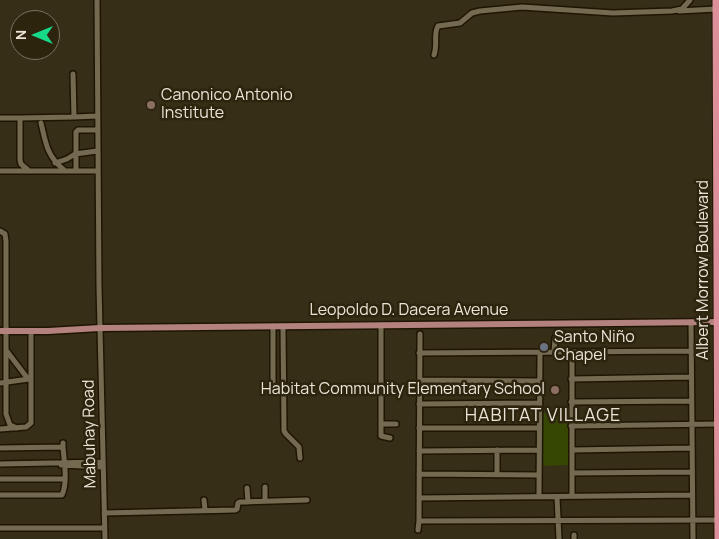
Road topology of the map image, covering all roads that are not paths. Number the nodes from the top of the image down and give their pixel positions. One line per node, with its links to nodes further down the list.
1 (97, 0): 10 (street, Mabuhay Road)
2 (690, 0): 5 (street)
3 (716, 0): 4 (highway, Albert Morrow Boulevard)
4 (716, 9): 5 (street); 7 (highway, Albert Morrow Boulevard)
5 (679, 11): 6 (street)
6 (434, 55)
7 (718, 64): 9 (highway, Albert Morrow Boulevard)
8 (73, 74): 11 (street)
9 (718, 115): 28 (highway, Albert Morrow Boulevard)
10 (97, 116): 11 (street); 15 (street, Mabuhay Road)
11 (74, 117): 13 (street)
12 (0, 118): 13 (street)
13 (20, 118): 20 (street)
14 (41, 123): 18 (street)
15 (97, 130): 16 (street, Mabuhay Road); 17 (street)
16 (97, 151): 17 (street); 23 (street, Mabuhay Road)
17 (75, 154): 18 (street); 22 (street)
18 (55, 163): 21 (street)
19 (0, 171): 20 (street)
20 (29, 171): 21 (street)
21 (65, 171): 22 (street)
22 (76, 171): 23 (street)
23 (98, 172): 32 (street, Mabuhay Road)
24 (0, 232): 26 (street)
25 (0, 266): 26 (street)
26 (7, 266): 33 (street)
27 (691, 322): 28 (main road, Leopoldo D. Dacera Avenue); 29 (main road, Leopoldo D. Dacera Avenue); 38 (street)
28 (718, 322): 43 (highway, Albert Morrow Boulevard)
29 (381, 324): 31 (main road, Leopoldo D. Dacera Avenue); 56 (street)
30 (273, 326): 31 (main road, Leopoldo D. Dacera Avenue); 32 (main road, Leopoldo D. Dacera Avenue); 51 (street)
31 (283, 326): 72 (street)
32 (100, 328): 34 (main road, Leopoldo D. Dacera Avenue); 75 (street, Mabuhay Road)
33 (4, 331): 34 (main road, Leopoldo D. Dacera Avenue); 37 (street)
34 (31, 331): 45 (street)
35 (420, 334): 39 (street)
36 (555, 338): 40 (street)
37 (6, 350): 45 (street); 50 (street)
38 (691, 351): 41 (street); 44 (street)
39 (420, 353): 42 (street); 47 (street)
40 (554, 353): 41 (street); 42 (street)
41 (572, 353): 46 (street)
42 (540, 354): 48 (street)
43 (719, 356): 58 (highway, Albert Morrow Boulevard)
44 (691, 377): 46 (street); 52 (street)
45 (30, 379): 50 (street); 61 (street)
46 (571, 379): 53 (street)
47 (420, 380): 48 (street); 54 (street)
48 (539, 381): 55 (street)
49 (0, 383): 50 (street)
50 (7, 383): 61 (street)
51 (273, 392)
52 (692, 401): 53 (street); 59 (street)
53 (571, 402): 60 (street)
54 (419, 404): 55 (street); 62 (street)
55 (539, 404): 63 (street)
56 (381, 424): 57 (street); 65 (street)
57 (396, 424)
58 (719, 424): 59 (street); 76 (highway, Albert Morrow Boulevard)
59 (692, 425): 60 (street); 67 (street)
60 (571, 426): 70 (street)
61 (17, 428): 64 (street)
62 (419, 428): 63 (street); 71 (street)
63 (539, 428): 69 (street)
64 (0, 429)
65 (390, 438)
66 (0, 448): 74 (street)
67 (692, 448): 70 (street); 77 (street)
68 (497, 450): 69 (street); 71 (street); 80 (street)
69 (538, 450): 81 (street)
70 (572, 450): 78 (street)
71 (419, 451): 79 (street)
72 (300, 458)
73 (0, 464): 74 (street)
74 (62, 465): 75 (street); 83 (street)
75 (103, 465): 98 (street, Mabuhay Road)
76 (719, 471): 84 (highway, Albert Morrow Boulevard)
77 (692, 472): 78 (street); 88 (street)
78 (572, 473): 89 (street)
79 (419, 474): 80 (street); 92 (street)
80 (497, 475): 81 (street)
81 (538, 475): 90 (street)
82 (0, 478): 83 (street)
83 (65, 479): 87 (street)
84 (719, 480): 100 (highway, Albert Morrow Boulevard)
85 (265, 487): 95 (street)
86 (247, 488): 96 (street)
87 (0, 495)
88 (692, 495): 89 (street); 99 (street)
89 (572, 496): 91 (street)
90 (539, 497): 91 (street); 92 (street)
91 (557, 497): 102 (street)
92 (419, 498): 101 (street)
93 (204, 500): 97 (street)
94 (307, 500): 95 (street)
95 (266, 501): 96 (street)
96 (248, 502): 97 (street)
97 (205, 510): 98 (street)
98 (104, 513): 104 (street, Mabuhay Road)
99 (692, 520): 100 (street); 102 (street); 109 (street)
100 (718, 520): 106 (highway, Albert Morrow Boulevard)
101 (419, 522): 102 (street); 105 (street)
102 (558, 522): 108 (street)
103 (0, 528): 104 (street)
104 (104, 528): 107 (street, Mabuhay Road)
105 (418, 530)
106 (719, 538)
107 (105, 539)
108 (559, 539)
109 (692, 539)

